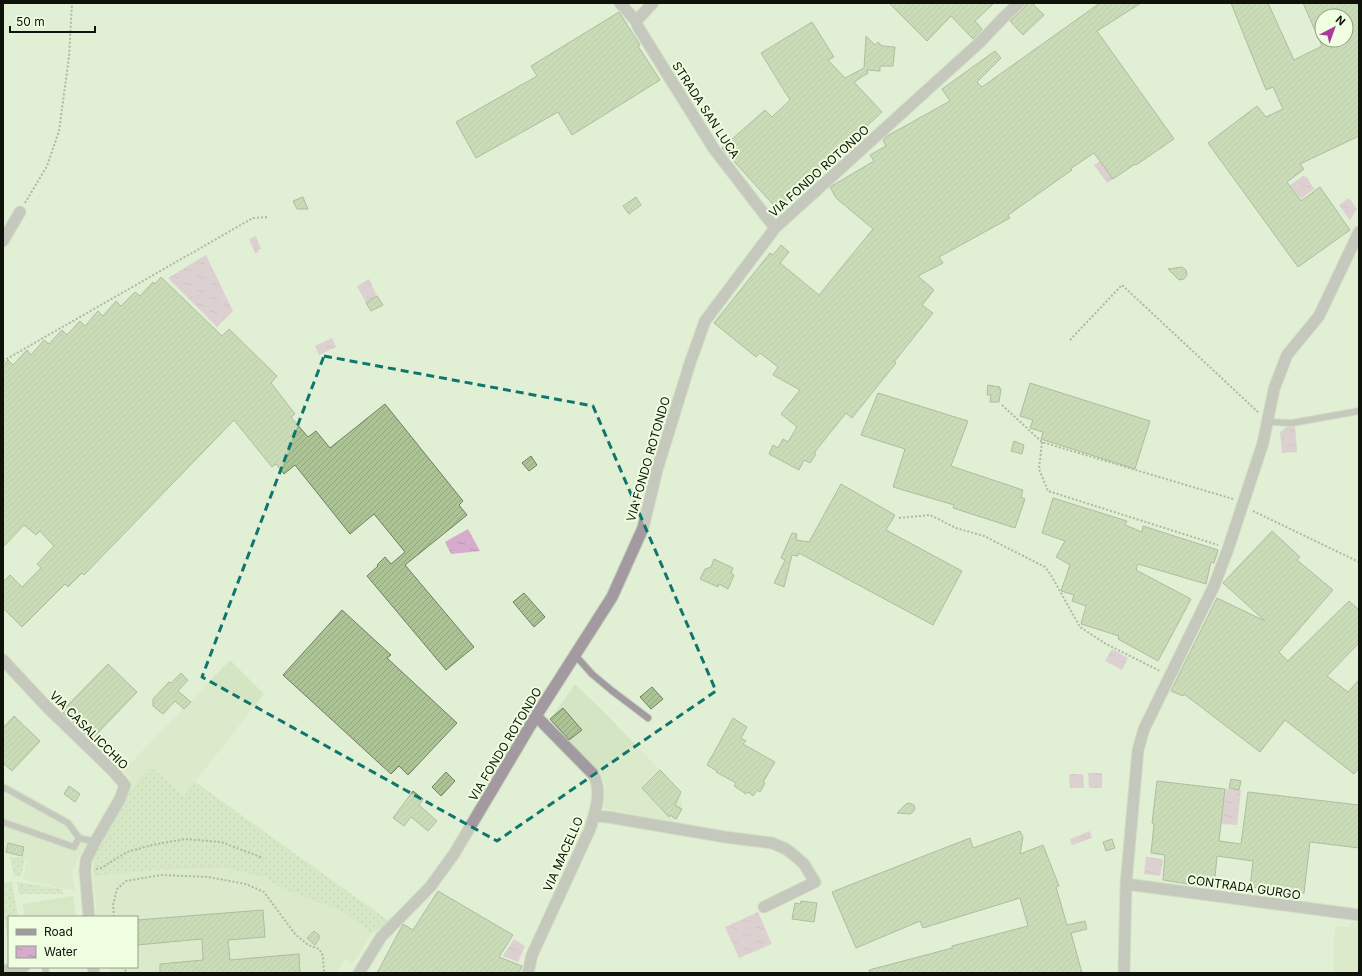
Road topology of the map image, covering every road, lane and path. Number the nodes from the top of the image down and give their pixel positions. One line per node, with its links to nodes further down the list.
1 (72, 3): 6 (path)
2 (620, 3): 5 (street, STRADA SAN LUCA)
3 (653, 3): 5 (street)
4 (1019, 3): 8 (street, VIA FONDO ROTONDO)
5 (636, 21): 8 (street, STRADA SAN LUCA)
6 (20, 212): 10 (street)
7 (269, 217): 12 (path)
8 (775, 228): 21 (street, VIA FONDO ROTONDO)
9 (1359, 232): 15 (street)
10 (3, 241)
11 (1070, 340): 15 (path)
12 (3, 360)
13 (1002, 405): 16 (path)
14 (1359, 411): 15 (lane)
15 (1268, 422): 17 (street)
16 (1042, 442): 17 (path); 19 (path)
17 (1243, 504): 19 (street); 20 (path)
18 (900, 518): 23 (path)
19 (1228, 549): 23 (street)
20 (1359, 562)
21 (575, 655): 24 (street, VIA FONDO ROTONDO); 25 (lane)
22 (3, 660): 30 (street, VIA CASALICCHIO)
23 (1170, 676): 33 (street)
24 (536, 716): 27 (street, VIA MACELLO); 41 (street, VIA FONDO ROTONDO)
25 (648, 718)
26 (3, 787): 29 (lane)
27 (594, 816): 34 (street); 42 (street, VIA MACELLO)
28 (3, 822): 29 (lane)
29 (79, 838): 30 (lane)
30 (95, 842): 32 (street, VIA CASALICCHIO)
31 (263, 858): 32 (path)
32 (85, 871): 36 (street, VIA CASALICCHIO)
33 (1126, 884): 35 (street, CONTRADA GURGO); 43 (street)
34 (764, 907)
35 (1359, 914)
36 (89, 916)
37 (114, 916): 40 (path)
38 (20, 968): 39 (street)
39 (3, 972)
40 (324, 973)
41 (359, 973)
42 (528, 973)
43 (1124, 973)

